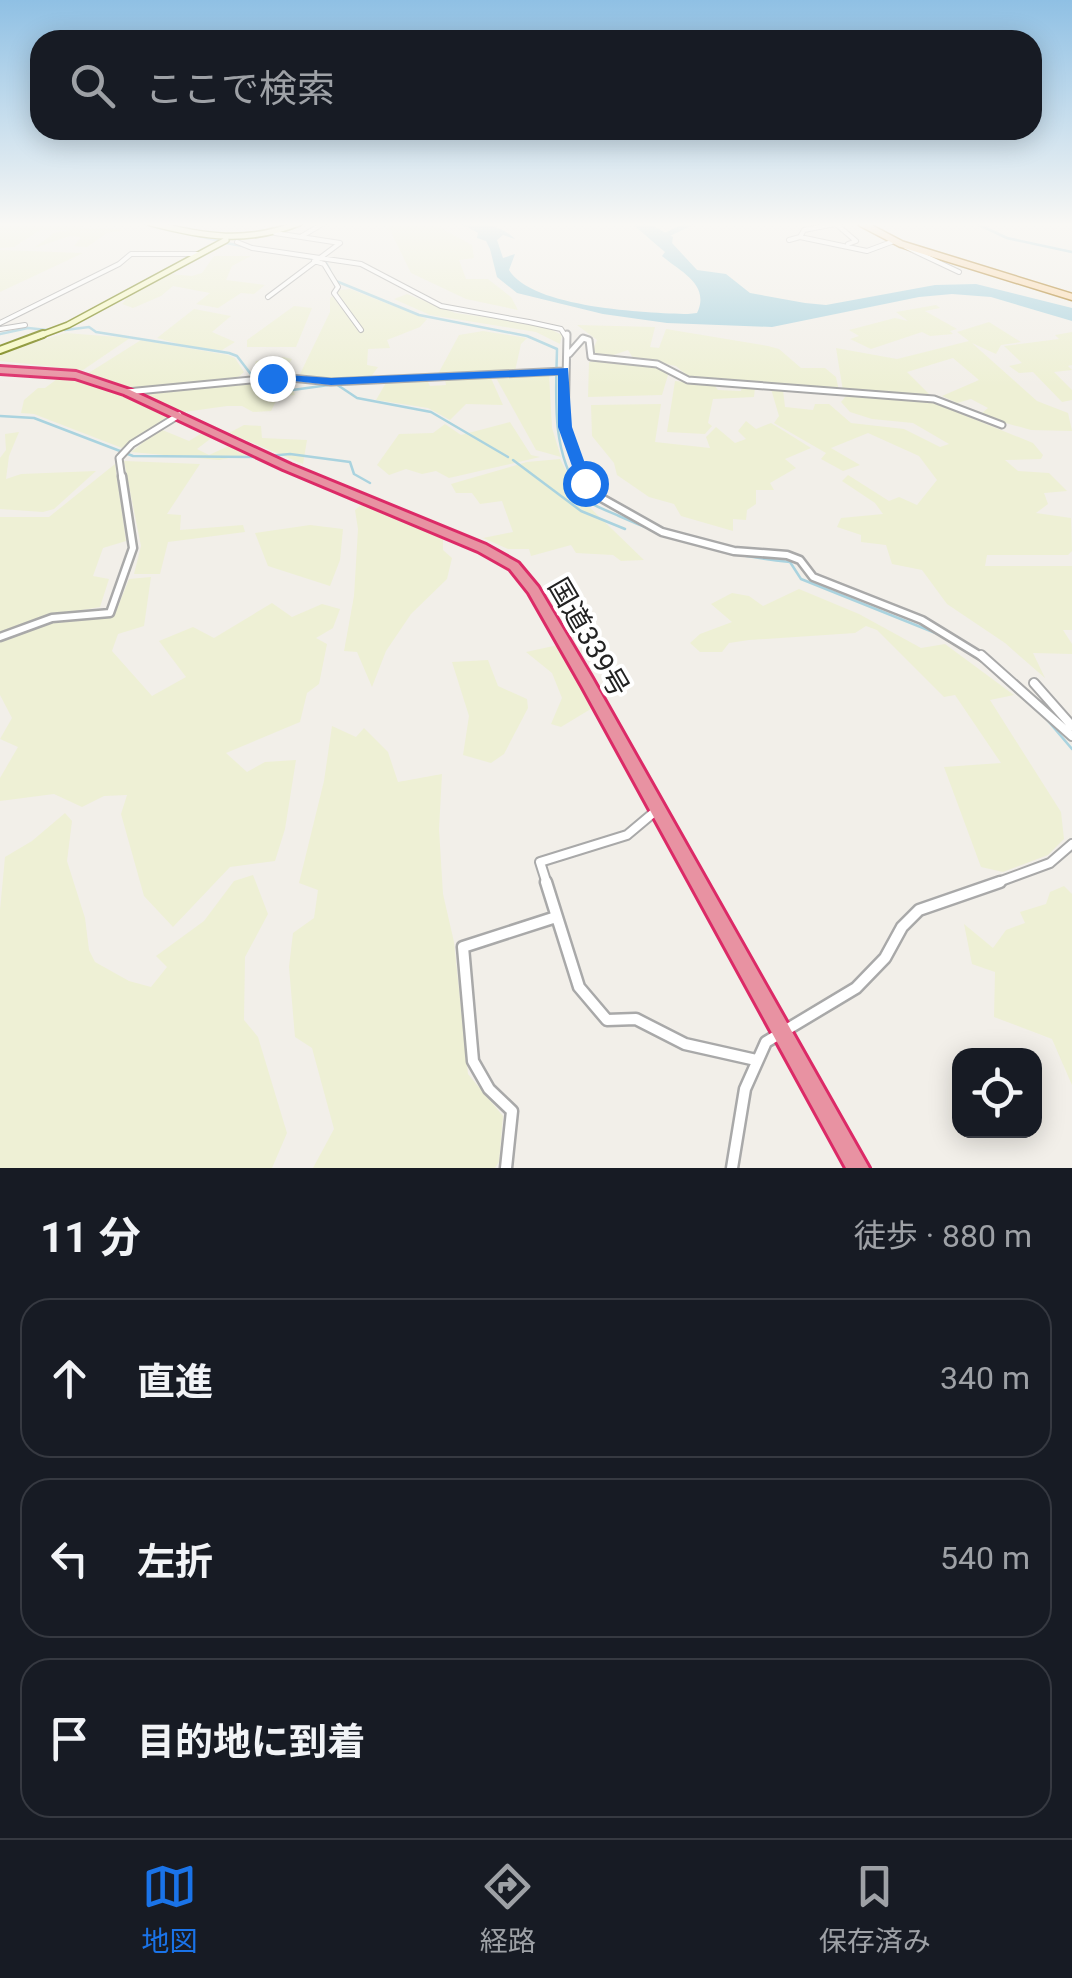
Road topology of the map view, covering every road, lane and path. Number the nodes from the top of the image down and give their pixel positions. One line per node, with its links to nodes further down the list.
1 (93, 278): 11 (street)
2 (156, 278): 14 (main road)
3 (293, 278): 7 (street)
4 (332, 278): 13 (street)
5 (382, 278): 9 (street)
6 (1009, 278): 8 (main road)
7 (268, 297)
8 (1072, 297)
9 (529, 322): 10 (street); 15 (street)
10 (559, 322)
11 (0, 326): 12 (street)
12 (25, 326)
13 (361, 330)
14 (0, 350)
15 (569, 354): 17 (street); 20 (street)
16 (0, 370): 18 (highway, 国道339号)
17 (564, 371): 18 (street); 24 (street)
18 (126, 392): 19 (highway, 国道339号)
19 (180, 414): 21 (street); 25 (highway, 国道339号)
20 (1002, 425)
21 (0, 637)
22 (1034, 683): 23 (street)
23 (1072, 726)
24 (1072, 736)
25 (658, 810): 27 (street); 28 (highway, 国道339号)
26 (1072, 844): 28 (street)
27 (556, 917): 29 (street); 30 (street)
28 (780, 1032): 29 (street); 32 (highway, 国道339号)
29 (756, 1060): 31 (street)
30 (506, 1168)
31 (732, 1168)
32 (858, 1168)

